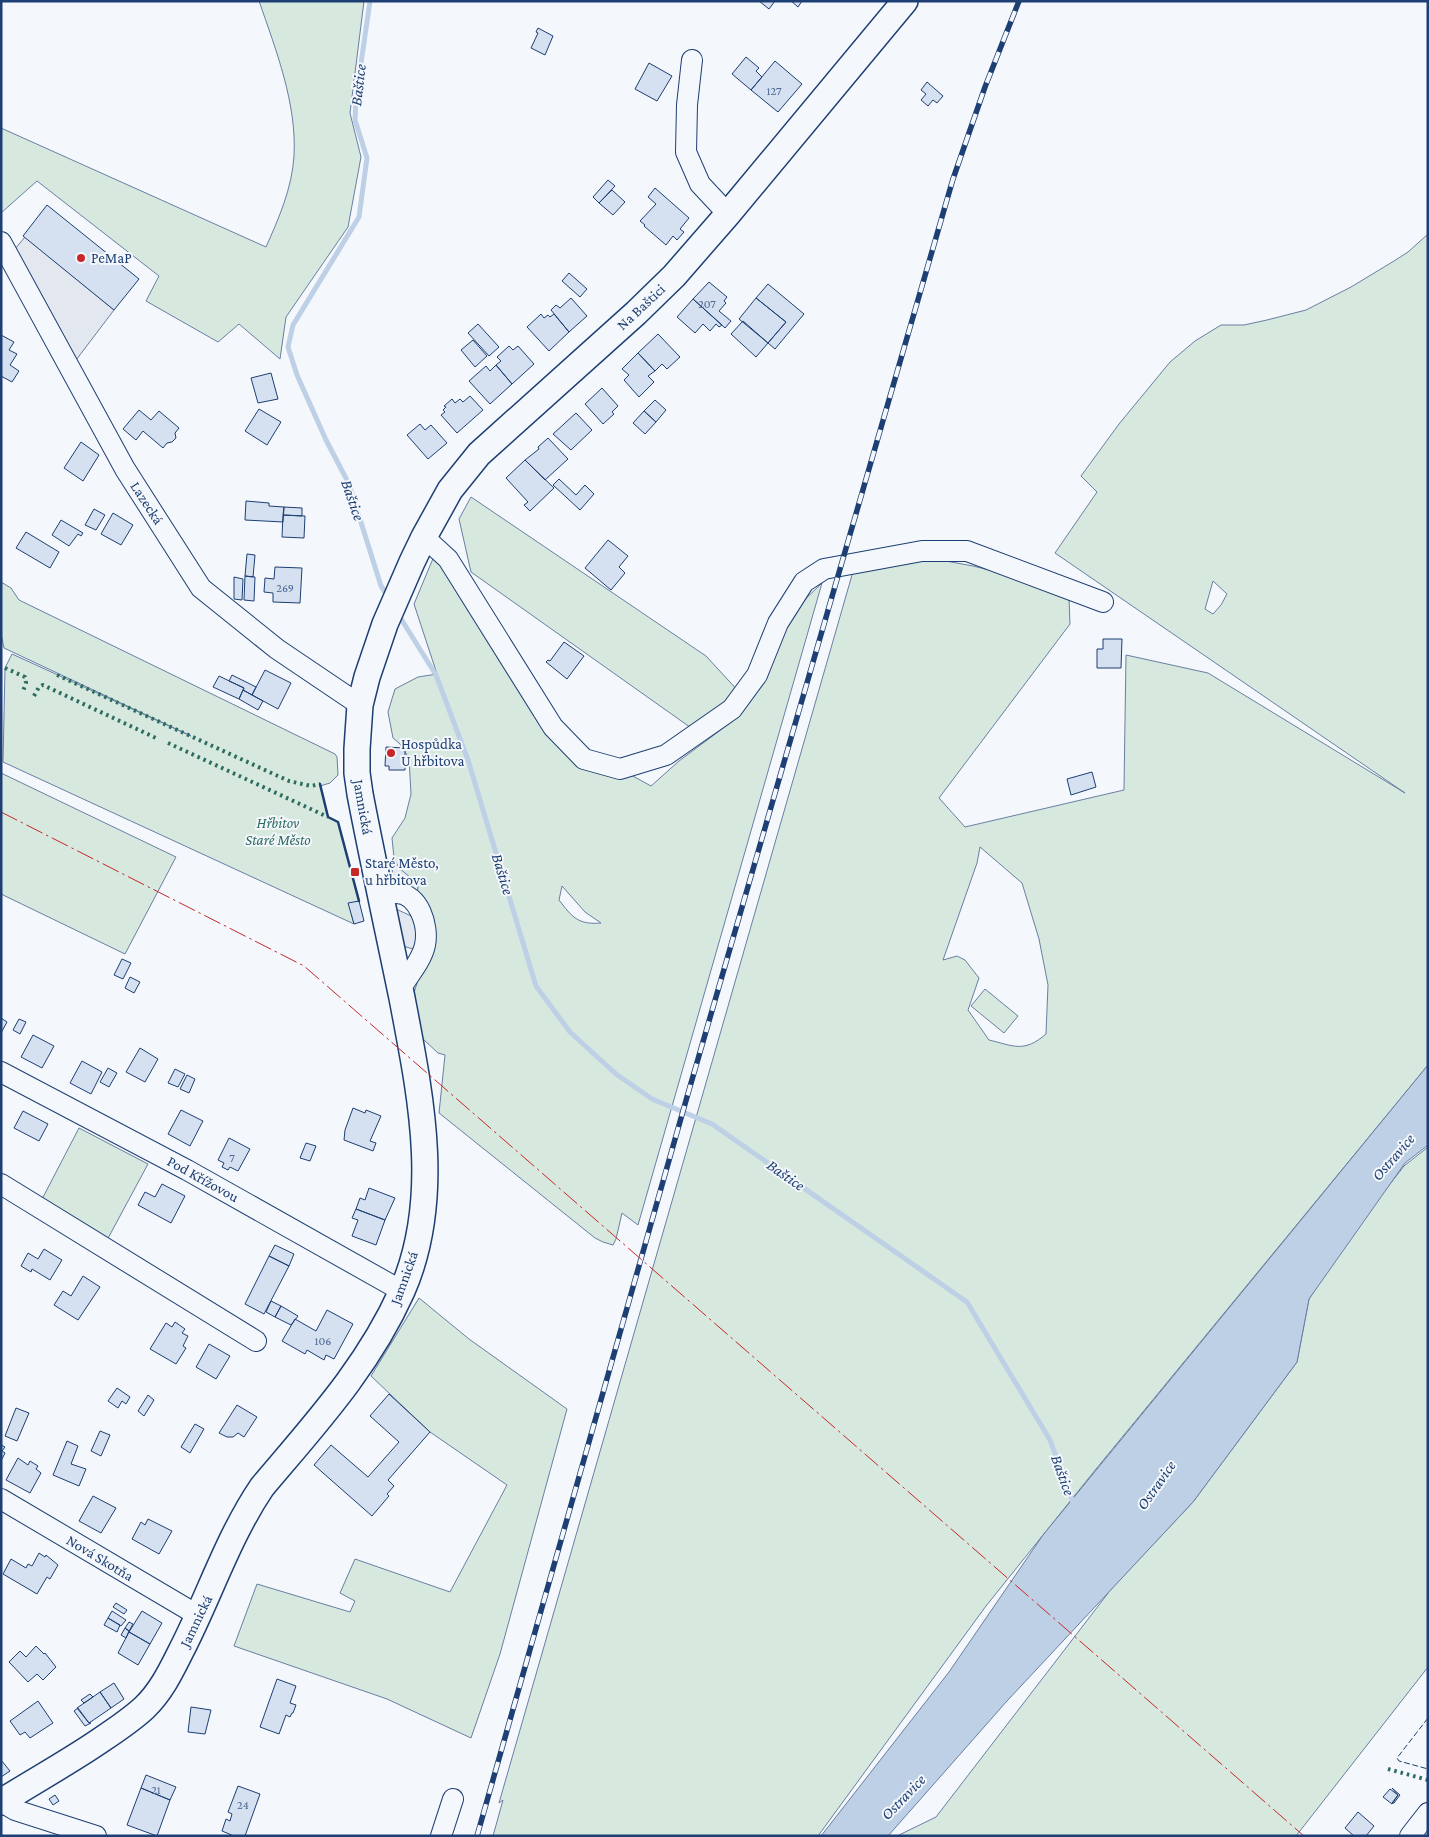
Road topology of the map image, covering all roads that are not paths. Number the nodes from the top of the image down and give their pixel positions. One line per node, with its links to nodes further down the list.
1 (905, 1): 3 (main road, Na Baštici)
2 (692, 60): 3 (street)
3 (728, 214): 5 (main road, Na Baštici)
4 (1, 242): 8 (street, Lazecká)
5 (424, 537): 6 (street); 7 (main road, Na Baštici)
6 (1103, 602)
7 (389, 615): 8 (main road, Jamnická)
8 (360, 705): 9 (main road, Jamnická)
9 (380, 896): 10 (main road, Jamnická); 10 (street)
10 (400, 989): 13 (main road, Jamnická)
11 (1, 1072): 13 (street, Pod Křížovou)
12 (1, 1184): 14 (street)
13 (402, 1291): 16 (main road, Jamnická)
14 (256, 1340)
15 (1, 1499): 16 (street, Nová Skotňa)
16 (199, 1616): 18 (main road, Jamnická)
17 (453, 1799): 21 (street)
18 (2, 1802): 20 (street, Jamnická)
19 (1428, 1813): 22 (street)
20 (96, 1836)
21 (441, 1836)
22 (1410, 1836)

